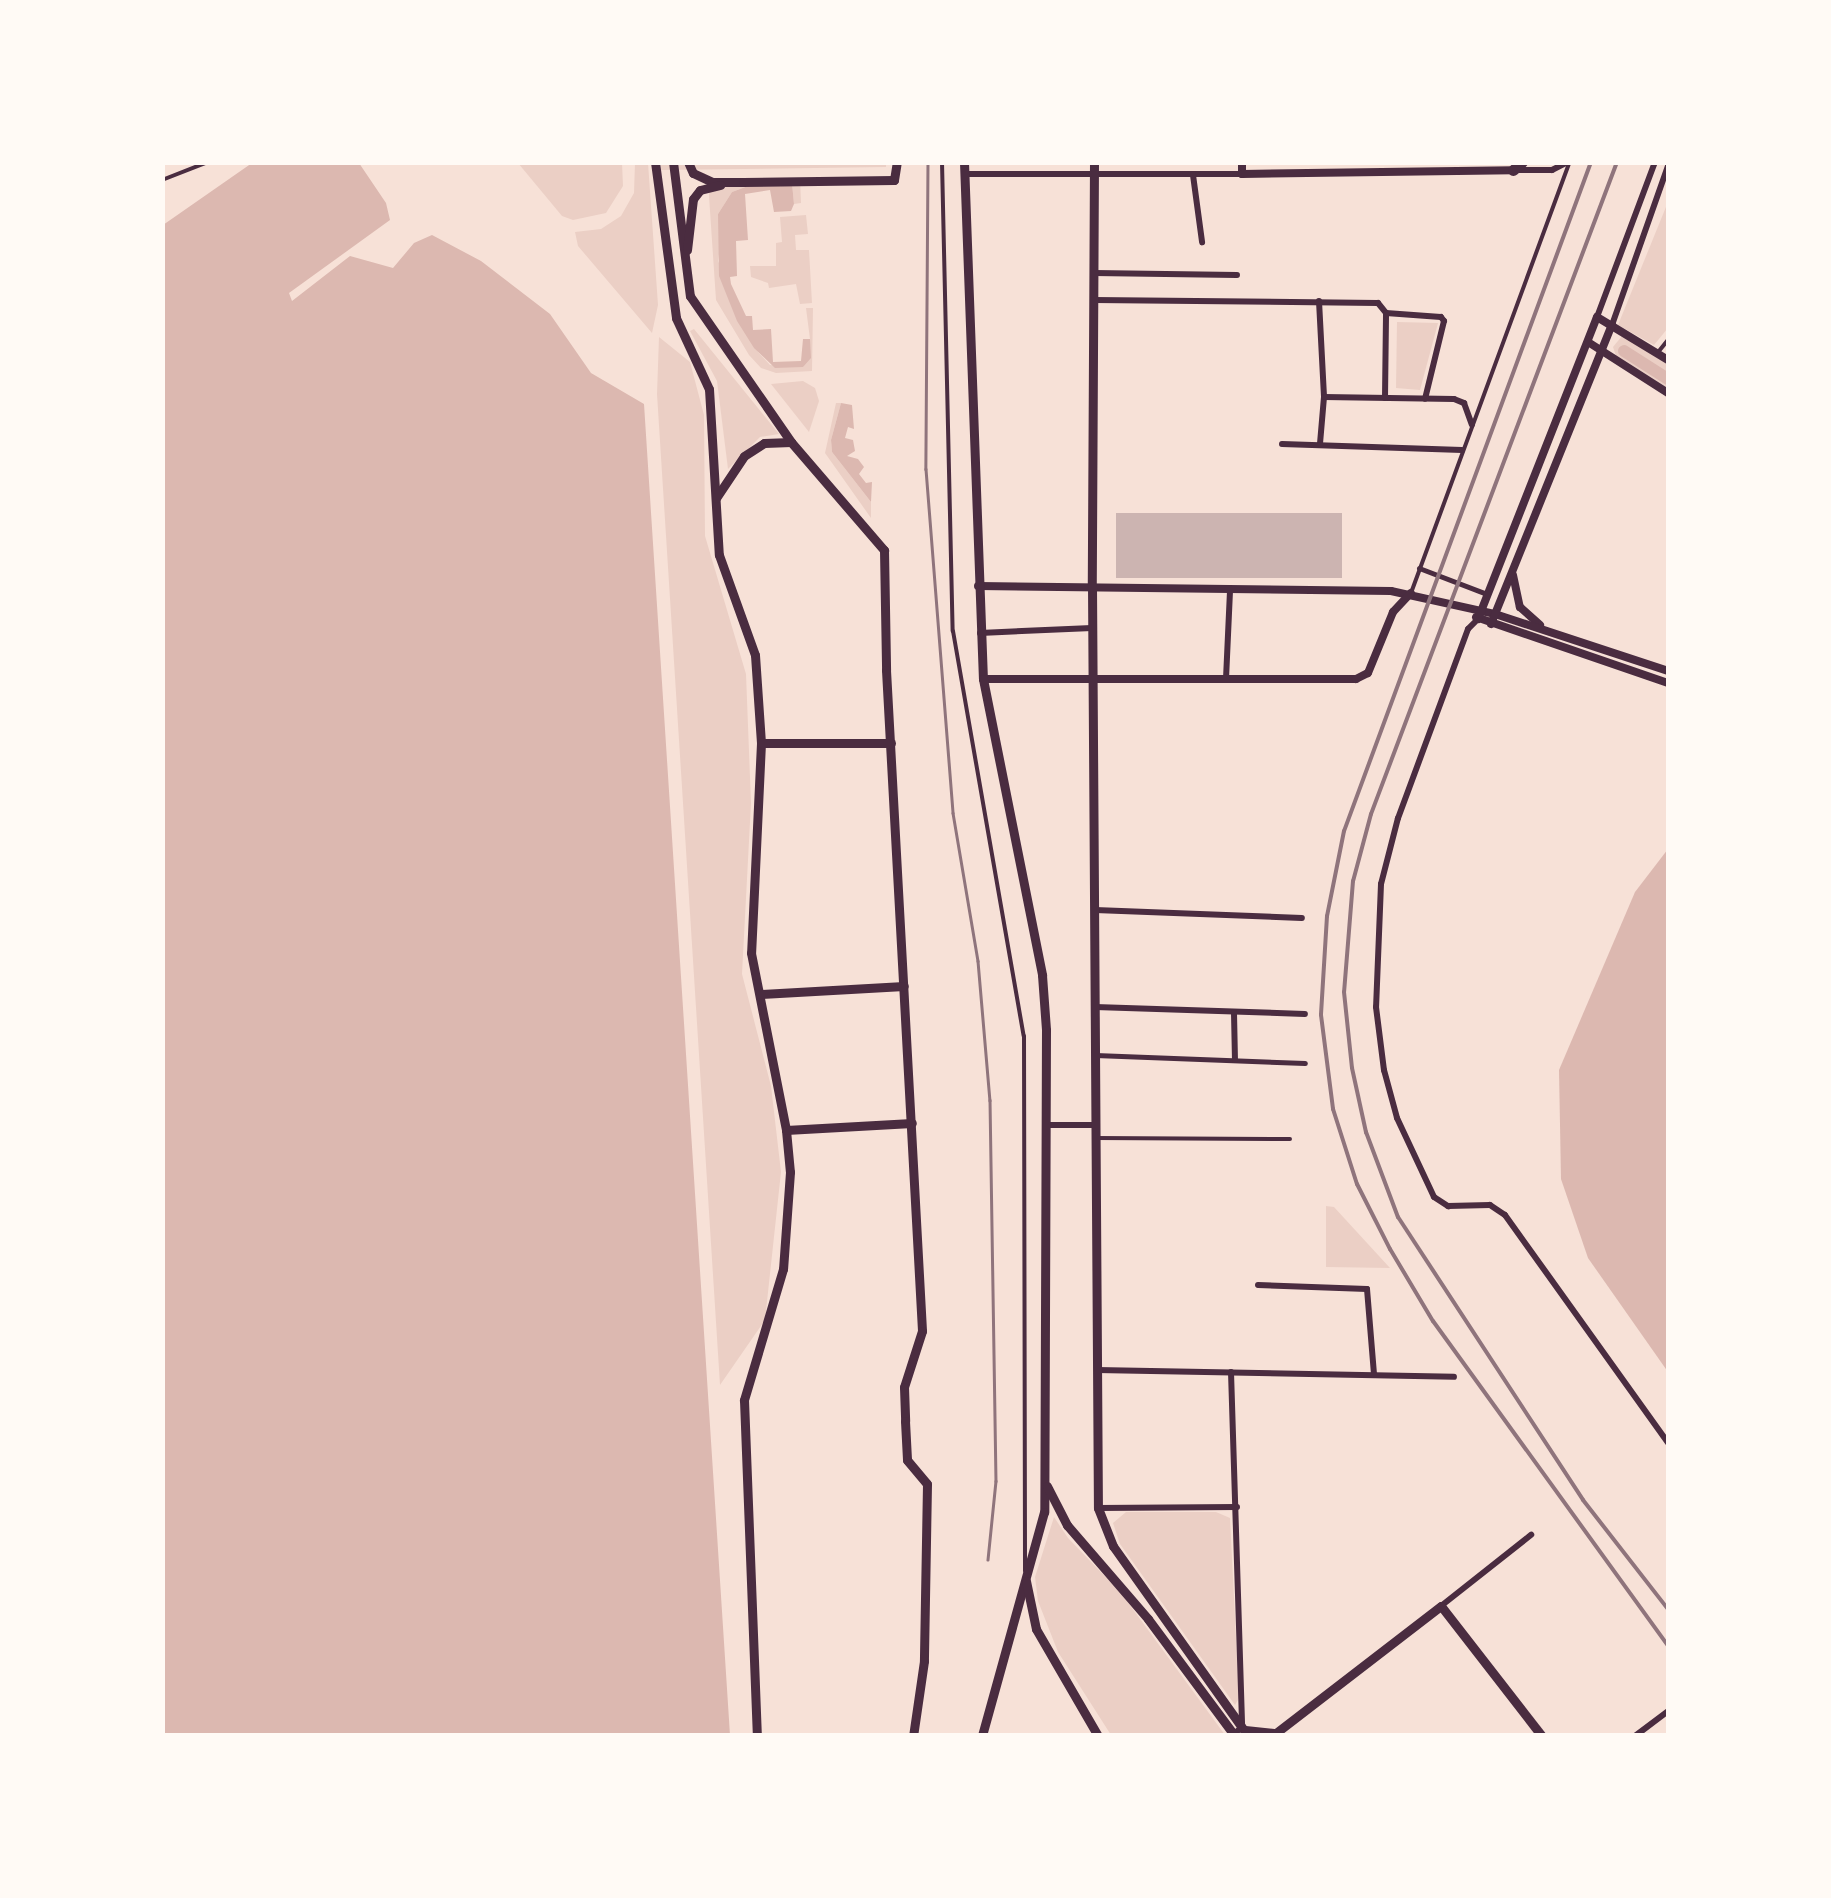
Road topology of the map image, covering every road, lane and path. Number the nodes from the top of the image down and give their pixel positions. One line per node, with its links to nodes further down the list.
1 (208, 162): 12 (lane)
2 (655, 162): 44 (main road)
3 (673, 162): 22 (main road)
4 (688, 162): 20 (main road)
5 (897, 162): 20 (main road)
6 (942, 162): 91 (lane)
7 (964, 162): 15 (main road)
8 (1094, 162): 16 (main road)
9 (1242, 162): 17 (street)
10 (1569, 162): 13 (street); 39 (lane)
11 (1655, 162): 28 (street)
12 (196, 164): 19 (lane)
13 (1518, 166): 17 (street)
14 (1668, 166): 29 (street)
15 (964, 174): 16 (street); 47 (main road)
16 (1094, 174): 18 (street); 23 (main road)
17 (1242, 174): 18 (street)
18 (1193, 175): 21 (street)
19 (162, 180)
20 (743, 182): 22 (main road)
21 (1202, 242)
22 (685, 256): 40 (main road)
23 (1094, 273): 24 (street); 25 (main road)
24 (1237, 275)
25 (1094, 300): 26 (street); 48 (main road)
26 (1319, 301): 27 (street); 36 (street)
27 (1386, 312): 37 (street); 38 (street)
28 (1597, 317): 29 (street); 31 (street)
29 (1612, 325): 32 (street); 33 (street)
30 (1668, 340): 33 (lane)
31 (1588, 342): 32 (street); 51 (street)
32 (1602, 351): 35 (street); 46 (street)
33 (1658, 353): 34 (street)
34 (1668, 360)
35 (1668, 393)
36 (1324, 396): 37 (street); 42 (street)
37 (1385, 398): 38 (street)
38 (1425, 399): 39 (street)
39 (1472, 425): 43 (lane)
40 (791, 442): 44 (main road); 64 (main road)
41 (1282, 444): 42 (street)
42 (1320, 444): 43 (street)
43 (1462, 450): 45 (lane)
44 (715, 500): 63 (main road)
45 (1419, 568): 50 (lane); 51 (street)
46 (1513, 570): 53 (street); 57 (street)
47 (978, 586): 48 (street); 56 (main road)
48 (1092, 586): 49 (street); 55 (main road)
49 (1230, 591): 50 (street); 60 (street)
50 (1411, 593): 52 (street); 60 (street)
51 (1488, 594): 52 (street)
52 (1479, 614): 53 (street); 54 (street); 86 (street)
53 (1495, 614): 54 (street); 57 (street)
54 (1490, 624): 62 (street)
55 (1094, 628): 56 (street); 59 (main road)
56 (980, 633): 61 (main road)
57 (1562, 636): 58 (street)
58 (1668, 671)
59 (1095, 678): 60 (street); 61 (street); 65 (main road)
60 (1226, 679)
61 (983, 680): 77 (main road)
62 (1668, 683)
63 (760, 743): 64 (main road); 68 (main road)
64 (892, 743): 67 (main road)
65 (1095, 910): 66 (street); 69 (main road)
66 (1302, 918)
67 (904, 986): 68 (main road); 75 (main road)
68 (760, 994): 78 (main road)
69 (1095, 1007): 70 (street); 72 (main road)
70 (1234, 1012): 71 (street); 73 (street)
71 (1305, 1014)
72 (1095, 1056): 73 (street); 76 (main road)
73 (1234, 1060): 74 (street)
74 (1304, 1064)
75 (912, 1122): 78 (main road); 97 (main road)
76 (1095, 1124): 77 (street); 79 (main road)
77 (1045, 1125): 87 (main road)
78 (786, 1130): 96 (main road)
79 (1095, 1138): 80 (lane); 82 (main road)
80 (1290, 1140)
81 (1258, 1284): 84 (street)
82 (1096, 1370): 83 (street); 89 (main road)
83 (1231, 1372): 84 (street); 88 (street)
84 (1374, 1376): 85 (street)
85 (1454, 1378)
86 (1668, 1443)
87 (1046, 1484): 91 (main road); 94 (main road)
88 (1237, 1507): 89 (street); 94 (street)
89 (1098, 1508): 94 (main road)
90 (1531, 1535): 92 (street)
91 (1025, 1574): 98 (main road); 99 (main road)
92 (1441, 1606): 95 (main road); 100 (main road)
93 (1668, 1711): 101 (street)
94 (1241, 1732): 95 (main road)
95 (1274, 1734)
96 (757, 1736)
97 (914, 1736)
98 (982, 1736)
99 (1098, 1736)
100 (1542, 1736)
101 (1635, 1736)

